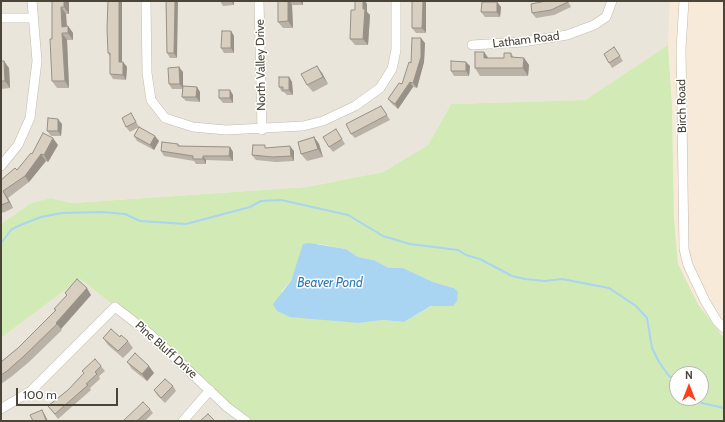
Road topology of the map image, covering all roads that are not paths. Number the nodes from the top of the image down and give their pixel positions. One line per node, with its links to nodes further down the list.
1 (32, 1): 8 (street)
2 (146, 1): 10 (street)
3 (259, 1): 10 (street, North Valley Drive)
4 (396, 1): 10 (street)
5 (612, 1): 9 (street, Latham Road)
6 (684, 1): 12 (street, Birch Road)
7 (1, 18): 8 (street)
8 (33, 18): 11 (street)
9 (472, 45)
10 (262, 130)
11 (1, 166)
12 (724, 328)
13 (210, 390): 14 (street, Pine Bluff Drive); 15 (street); 16 (street, Pine Bluff Drive)
14 (1, 409)
15 (183, 421)
16 (246, 421)

